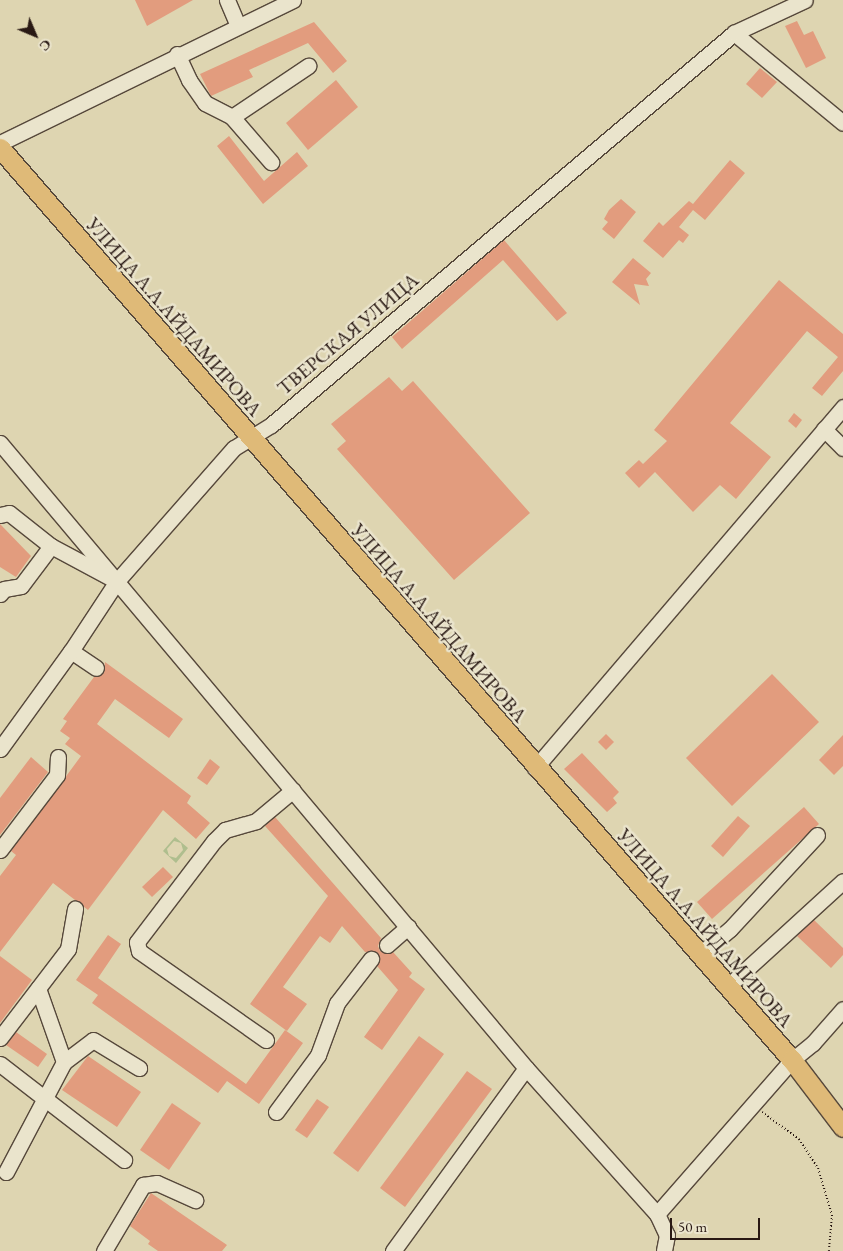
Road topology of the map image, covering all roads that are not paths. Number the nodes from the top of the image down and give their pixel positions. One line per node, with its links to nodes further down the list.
1 (227, 0): 4 (street)
2 (293, 0): 4 (street)
3 (806, 0): 5 (street, ТВЕРСКАЯ УЛИЦА)
4 (238, 26): 6 (street)
5 (734, 33): 9 (street); 15 (street, ТВЕРСКАЯ УЛИЦА)
6 (177, 54): 8 (street); 10 (street)
7 (308, 66): 8 (street)
8 (232, 116): 12 (street)
9 (843, 124)
10 (0, 143)
11 (0, 148): 15 (main road, УЛИЦА А.А.АЙДАМИРОВА)
12 (271, 162)
13 (843, 406): 14 (street)
14 (824, 429): 17 (street); 26 (street)
15 (249, 439): 20 (street, ТВЕРСКАЯ УЛИЦА); 26 (main road, УЛИЦА А.А.АЙДАМИРОВА)
16 (0, 443): 20 (street)
17 (843, 448)
18 (0, 515): 19 (street)
19 (50, 546): 20 (street); 21 (street)
20 (117, 581): 22 (street, ТВЕРСКАЯ УЛИЦА); 27 (street)
21 (0, 594)
22 (72, 651): 23 (street); 24 (street, ТВЕРСКАЯ УЛИЦА)
23 (96, 668)
24 (0, 749)
25 (58, 758): 29 (street)
26 (536, 768): 34 (main road, УЛИЦА А.А.АЙДАМИРОВА)
27 (293, 790): 32 (street); 40 (street)
28 (817, 836): 34 (street)
29 (0, 850)
30 (843, 881): 36 (street)
31 (75, 909): 37 (street)
32 (408, 927): 33 (street); 45 (street)
33 (387, 945)
34 (699, 955): 36 (main road, УЛИЦА А.А.АЙДАМИРОВА)
35 (371, 959): 47 (street)
36 (727, 987): 41 (main road, УЛИЦА А.А.АЙДАМИРОВА)
37 (38, 988): 39 (street); 42 (street)
38 (843, 1009): 41 (street)
39 (0, 1038)
40 (266, 1040)
41 (792, 1060): 48 (main road, УЛИЦА А.А.АЙДАМИРОВА); 52 (street)
42 (64, 1062): 44 (street); 46 (street)
43 (0, 1064): 46 (street)
44 (139, 1068)
45 (526, 1068): 52 (street); 54 (street)
46 (43, 1098): 49 (street); 50 (street)
47 (276, 1112)
48 (843, 1127)
49 (124, 1160)
50 (6, 1172)
51 (195, 1200): 53 (street)
52 (657, 1214): 55 (street)
53 (104, 1251)
54 (393, 1251)
55 (664, 1251)

